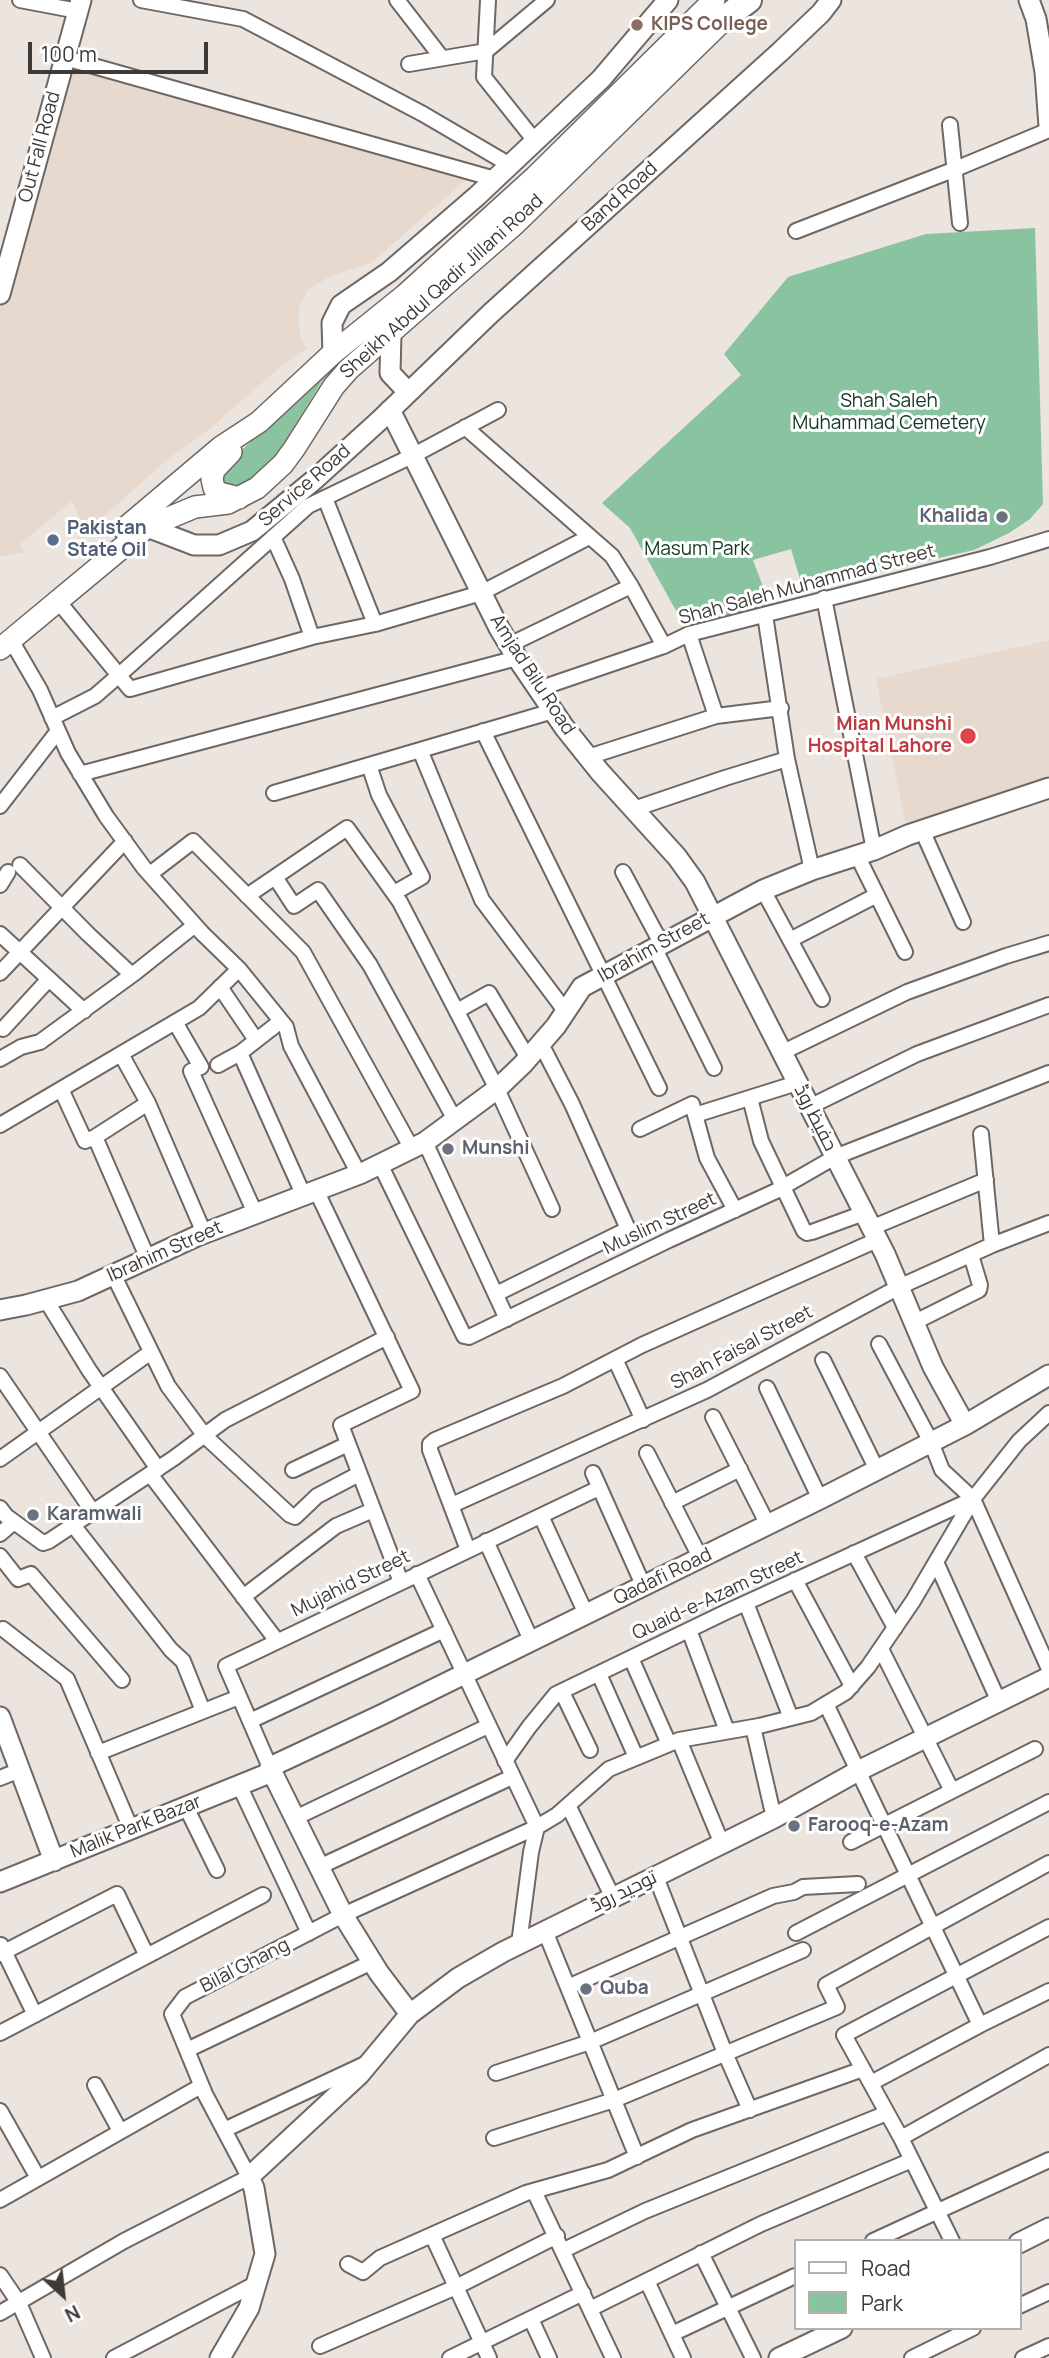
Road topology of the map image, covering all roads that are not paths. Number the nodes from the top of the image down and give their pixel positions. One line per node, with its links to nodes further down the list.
1 (20, 0): 10 (street)
2 (141, 0): 18 (street)
3 (397, 0): 13 (street)
4 (488, 0): 11 (street)
5 (547, 0): 11 (street)
6 (668, 0): 17 (street)
7 (831, 0): 26 (street, Band Road)
8 (1029, 0): 16 (street)
9 (734, 4): 24 (main road, Sheikh Abdul Qadir Jillani Road); 25 (main road, Sheikh Abdul Qadir Jillani Road)
10 (80, 5): 12 (street, Out Fall Road)
11 (486, 51): 13 (street); 17 (street)
12 (65, 58): 20 (street); 23 (street, Out Fall Road)
13 (442, 58): 14 (street)
14 (409, 64)
15 (950, 125): 19 (street)
16 (1049, 128): 19 (street)
17 (535, 141): 18 (street)
18 (510, 165): 20 (street)
19 (953, 170): 21 (street); 22 (street)
20 (495, 179): 25 (street)
21 (960, 223)
22 (796, 231)
23 (0, 294)
24 (391, 334): 26 (street); 32 (main road, Sheikh Abdul Qadir Jillani Road)
25 (333, 354): 29 (main road, Sheikh Abdul Qadir Jillani Road)
26 (408, 392): 27 (street, Service Road)
27 (390, 410): 31 (street, Amjad Bilu Road); 34 (street, Service Road)
28 (498, 410): 30 (street)
29 (259, 422): 32 (main road); 46 (main road, Sheikh Abdul Qadir Jillani Road)
30 (465, 427): 31 (street); 36 (street)
31 (414, 455): 33 (street); 39 (street, Amjad Bilu Road)
32 (239, 498): 34 (main road, Sheikh Abdul Qadir Jillani Road)
33 (325, 498): 35 (street); 43 (street)
34 (146, 527): 41 (main road, Sheikh Abdul Qadir Jillani Road)
35 (273, 537): 45 (street); 49 (street)
36 (589, 537): 38 (street); 39 (street)
37 (1049, 539): 40 (street, Shah Saleh Muhammad Street)
38 (631, 586): 47 (street); 48 (street)
39 (481, 593): 43 (street); 48 (street, Amjad Bilu Road)
40 (824, 598): 42 (street, Shah Saleh Muhammad Street); 67 (street)
41 (58, 601): 46 (main road, Sheikh Abdul Qadir Jillani Road); 49 (street)
42 (765, 615): 44 (street, Shah Saleh Muhammad Street); 51 (street)
43 (375, 624): 45 (street)
44 (689, 634): 47 (street, Shah Saleh Muhammad Street); 53 (street)
45 (312, 637): 49 (street)
46 (4, 642): 54 (street)
47 (664, 646): 50 (street, Shah Saleh Muhammad Street)
48 (513, 652): 50 (street, Amjad Bilu Road); 60 (street)
49 (118, 676): 54 (street)
50 (538, 689): 52 (street, Amjad Bilu Road)
51 (780, 708): 53 (street); 58 (street)
52 (553, 711): 55 (street); 57 (street, Amjad Bilu Road)
53 (716, 716): 57 (street)
54 (55, 724): 60 (street); 63 (street)
55 (483, 731): 56 (street); 90 (street)
56 (420, 750): 59 (street); 97 (street)
57 (588, 757): 64 (street, Amjad Bilu Road)
58 (787, 759): 64 (street); 68 (street)
59 (369, 765): 62 (street); 74 (street)
60 (80, 774): 66 (street)
61 (1049, 788): 65 (street, Ibrahim Street)
62 (274, 793)
63 (0, 806)
64 (634, 809): 78 (street, Amjad Bilu Road)
65 (922, 830): 67 (street, Ibrahim Street); 79 (street)
66 (125, 841): 71 (street); 77 (street)
67 (866, 852): 68 (street, Ibrahim Street); 75 (street)
68 (812, 870): 73 (street, Ibrahim Street)
69 (623, 872): 84 (street)
70 (9, 874): 77 (street)
71 (150, 874): 76 (street); 80 (street)
72 (275, 877): 74 (street); 76 (street); 118 (street)
73 (764, 890): 78 (street, Ibrahim Street); 82 (street)
74 (394, 892): 95 (street)
75 (877, 895): 82 (street); 86 (street)
76 (247, 896): 123 (street)
77 (62, 908): 85 (street); 89 (street)
78 (713, 915): 84 (street, Ibrahim Street); 103 (street, حفیظ روڈ)
79 (963, 922)
80 (195, 925): 87 (street); 89 (street)
81 (0, 934): 85 (street)
82 (790, 940): 93 (street)
83 (1049, 943): 103 (street)
84 (657, 945): 90 (street, Ibrahim Street); 108 (street)
85 (20, 952): 88 (street); 91 (street)
86 (905, 952)
87 (239, 969): 92 (street); 98 (street)
88 (0, 973)
89 (132, 975): 96 (street)
90 (603, 975): 97 (street, Ibrahim Street); 111 (street)
91 (49, 979): 96 (street); 100 (street)
92 (220, 987): 99 (street); 101 (street)
93 (822, 999)
94 (1049, 1005): 116 (street)
95 (457, 1010): 102 (street); 113 (street)
96 (83, 1011): 106 (street)
97 (566, 1012): 102 (street, Ibrahim Street)
98 (281, 1021): 101 (street); 126 (street)
99 (175, 1022): 104 (street); 132 (street)
100 (3, 1029)
101 (256, 1041): 105 (street)
102 (534, 1051): 113 (street, Ibrahim Street); 141 (street)
103 (781, 1053): 110 (street, حفیظ روڈ)
104 (121, 1054): 112 (street); 115 (street)
105 (240, 1054): 107 (street); 129 (street)
106 (0, 1059)
107 (218, 1065)
108 (714, 1068)
109 (1049, 1073): 124 (street, Muslim Street)
110 (797, 1083): 114 (street); 116 (street, حفیظ روڈ)
111 (659, 1088)
112 (61, 1089): 119 (street); 122 (street)
113 (497, 1089): 118 (street, Ibrahim Street); 130 (street)
114 (750, 1098): 117 (street); 128 (street)
115 (148, 1103): 122 (street); 135 (street)
116 (809, 1107): 124 (street, حفیظ روڈ)
117 (695, 1115): 120 (street); 131 (street)
118 (456, 1120): 123 (street, Ibrahim Street)
119 (0, 1125)
120 (640, 1129)
121 (981, 1133): 127 (street)
122 (95, 1136): 138 (street)
123 (419, 1145): 125 (street, Ibrahim Street); 141 (street)
124 (835, 1157): 128 (street, Muslim Street); 134 (street, حفیظ روڈ)
125 (380, 1164): 126 (street, Ibrahim Street); 144 (street, Muslim Street)
126 (359, 1174): 129 (street, Ibrahim Street)
127 (986, 1180): 134 (street); 136 (street)
128 (782, 1188): 131 (street, Muslim Street); 134 (street)
129 (309, 1192): 132 (street, Ibrahim Street); 146 (street)
130 (552, 1209)
131 (735, 1210): 144 (street, Muslim Street)
132 (255, 1213): 135 (street, Ibrahim Street)
133 (1049, 1223): 136 (street, Shah Faisal Street)
134 (871, 1227): 140 (street, حفیظ روڈ); 149 (street)
135 (204, 1233): 138 (street, Ibrahim Street)
136 (992, 1245): 137 (street, Shah Faisal Street)
137 (971, 1255): 140 (street, Shah Faisal Street); 145 (street)
138 (148, 1259): 139 (street, Ibrahim Street)
139 (114, 1276): 142 (street, Ibrahim Street); 148 (street)
140 (900, 1287): 145 (street, حفیظ روڈ); 157 (street, Shah Faisal Street)
141 (496, 1294): 144 (street)
142 (46, 1300): 143 (street, Ibrahim Street); 153 (street)
143 (0, 1310)
144 (508, 1319)
145 (915, 1322): 158 (street, حفیظ روڈ)
146 (387, 1337): 160 (street); 162 (street)
147 (879, 1344): 161 (street)
148 (151, 1352): 153 (street); 160 (street)
149 (615, 1359): 157 (street); 175 (street)
150 (823, 1360): 167 (street)
151 (1049, 1375): 158 (street, Qadafi Road)
152 (0, 1376): 159 (street)
153 (101, 1388): 159 (street); 168 (street)
154 (767, 1388): 172 (street)
155 (1049, 1413): 173 (street, Bilal Ghang)
156 (713, 1417): 166 (street)
157 (643, 1420): 175 (street, Shah Faisal Street)
158 (965, 1425): 161 (street, Qadafi Road)
159 (37, 1432): 164 (street); 178 (street)
160 (205, 1436): 168 (street); 170 (street)
161 (931, 1442): 167 (street, Qadafi Road); 173 (street)
162 (348, 1444): 165 (street); 170 (street)
163 (647, 1453): 174 (street)
164 (0, 1459)
165 (293, 1469)
166 (740, 1469): 174 (street); 182 (street)
167 (877, 1470): 172 (street, Qadafi Road)
168 (154, 1471): 178 (street); 194 (street)
169 (593, 1473): 171 (street)
170 (359, 1474): 177 (street)
171 (599, 1489): 179 (street, Mujahid Street); 193 (street)
172 (820, 1499): 182 (street, Qadafi Road)
173 (973, 1499): 186 (street, Quaid-e-Azam Street); 188 (street, Bilal Ghang); 205 (street)
174 (672, 1503): 187 (street)
175 (452, 1505): 185 (street)
176 (0, 1508): 180 (street)
177 (373, 1510): 192 (street); 194 (street)
178 (93, 1512): 181 (street)
179 (541, 1516): 184 (street, Mujahid Street); 196 (street)
180 (14, 1522): 181 (street); 183 (street)
181 (73, 1525): 215 (street)
182 (768, 1525): 187 (street, Qadafi Road)
183 (0, 1534)
184 (486, 1541): 185 (street, Mujahid Street); 201 (street)
185 (468, 1550): 190 (street, Mujahid Street)
186 (854, 1553): 191 (street, Quaid-e-Azam Street); 197 (street)
187 (701, 1559): 193 (street, Qadafi Road)
188 (936, 1562): 197 (street, Bilal Ghang); 213 (street)
189 (2, 1565): 209 (street)
190 (418, 1574): 192 (street, Mujahid Street); 199 (street)
191 (795, 1580): 195 (street, Quaid-e-Azam Street); 210 (street)
192 (401, 1582): 202 (street, Mujahid Street)
193 (644, 1587): 196 (street, Qadafi Road)
194 (243, 1597): 202 (street)
195 (746, 1602): 200 (street, Quaid-e-Azam Street); 217 (street)
196 (586, 1614): 201 (street, Qadafi Road)
197 (895, 1628): 203 (street, Bilal Ghang)
198 (3, 1629): 226 (street)
199 (444, 1630): 206 (street); 218 (street)
200 (688, 1630): 204 (street, Quaid-e-Azam Street); 221 (street)
201 (531, 1640): 206 (street, Qadafi Road)
202 (277, 1641): 212 (street, Mujahid Street)
203 (881, 1649): 210 (street, Bilal Ghang); 222 (street)
204 (631, 1658): 207 (street, Quaid-e-Azam Street); 223 (street)
205 (1049, 1668)
206 (464, 1674): 219 (street); 229 (street, Qadafi Road)
207 (599, 1674): 211 (street, Quaid-e-Azam Street); 227 (street)
208 (1049, 1677): 213 (street, توحید روڈ)
209 (122, 1680)
210 (852, 1686): 214 (street, Bilal Ghang)
211 (562, 1692): 225 (street); 228 (street, Quaid-e-Azam Street)
212 (239, 1697): 215 (street); 218 (street, Mujahid Street)
213 (999, 1702): 222 (street, توحید روڈ)
214 (826, 1704): 217 (street, Bilal Ghang); 231 (street)
215 (203, 1711): 226 (street)
216 (0, 1717): 230 (street)
217 (791, 1718): 220 (street, Bilal Ghang)
218 (250, 1721): 229 (street, Mujahid Street)
219 (488, 1726): 228 (street); 239 (street)
220 (753, 1727): 221 (street, Bilal Ghang); 240 (street)
221 (727, 1731): 223 (street, Bilal Ghang)
222 (924, 1739): 231 (street, توحید روڈ); 235 (street)
223 (674, 1742): 227 (street, Bilal Ghang); 245 (street)
224 (1035, 1749): 235 (street)
225 (590, 1750)
226 (98, 1753): 243 (street)
227 (636, 1758): 237 (street, Bilal Ghang)
228 (505, 1761): 233 (street)
229 (271, 1769): 234 (street, Malik Park Bazar); 239 (street)
230 (20, 1770): 232 (street); 246 (street)
231 (858, 1771): 240 (street, توحید روڈ); 241 (street)
232 (0, 1777)
233 (512, 1777): 242 (street); 248 (street)
234 (239, 1785): 238 (street, Malik Park Bazar); 260 (street)
235 (952, 1791): 241 (street)
236 (1049, 1802): 250 (street)
237 (568, 1805): 242 (street, Bilal Ghang); 255 (street)
238 (186, 1807): 243 (street, Malik Park Bazar); 249 (street)
239 (295, 1818): 248 (street)
240 (775, 1818): 245 (street, توحید روڈ)
241 (885, 1825): 244 (street); 250 (street)
242 (537, 1827): 256 (street, Bilal Ghang); 263 (street)
243 (131, 1829): 246 (street, Malik Park Bazar)
244 (850, 1842)
245 (722, 1844): 251 (street, توحید روڈ)
246 (54, 1861): 252 (street, Malik Park Bazar)
247 (1049, 1863): 257 (street)
248 (320, 1867): 256 (street)
249 (217, 1870)
250 (909, 1873): 257 (street); 261 (street)
251 (656, 1877): 255 (street, توحید روڈ); 262 (street)
252 (0, 1882)
253 (858, 1884): 262 (street)
254 (263, 1895): 266 (street)
255 (613, 1898): 259 (street, توحید روڈ)
256 (343, 1915): 260 (street, Bilal Ghang); 267 (street)
257 (933, 1925): 268 (street); 278 (street)
258 (1049, 1927): 268 (street)
259 (545, 1931): 263 (street, توحید روڈ); 269 (street)
260 (309, 1933): 277 (street, Bilal Ghang)
261 (796, 1933)
262 (680, 1937): 269 (street); 271 (street)
263 (519, 1944): 272 (street, توحید روڈ)
264 (1, 1950): 266 (street); 273 (street)
265 (803, 1950): 271 (street)
266 (146, 1956): 273 (street)
267 (372, 1962): 272 (street); 277 (street)
268 (957, 1975): 274 (street); 281 (street)
269 (568, 1987): 276 (street)
270 (1049, 1991): 274 (street)
271 (702, 1993): 276 (street); 278 (street)
272 (410, 2014): 280 (street, توحید روڈ)
273 (36, 2015): 275 (street)
274 (980, 2025): 283 (street)
275 (0, 2033)
276 (590, 2042): 282 (street); 286 (street)
277 (187, 2050): 285 (street, Bilal Ghang)
278 (725, 2053): 286 (street); 287 (street)
279 (1049, 2055): 293 (street)
280 (369, 2062): 290 (street); 297 (street, توحید روڈ)
281 (863, 2069): 283 (street); 287 (street)
282 (496, 2073)
283 (870, 2083): 289 (street)
284 (95, 2085): 291 (street)
285 (201, 2085): 290 (street, Bilal Ghang); 291 (street)
286 (614, 2100): 292 (street); 294 (street)
287 (750, 2110): 294 (street)
288 (0, 2111): 298 (street)
289 (887, 2113): 293 (street); 307 (street)
290 (224, 2130): 297 (street, Bilal Ghang)
291 (120, 2131): 298 (street)
292 (494, 2138)
293 (901, 2138): 295 (street)
294 (637, 2157): 299 (street)
295 (912, 2160): 301 (street); 308 (street)
296 (1049, 2160): 301 (street)
297 (248, 2177): 313 (street); 317 (street)
298 (38, 2178): 300 (street)
299 (534, 2191): 303 (street); 307 (street)
300 (0, 2200)
301 (937, 2212): 304 (street); 305 (street)
302 (1049, 2228): 306 (street)
303 (432, 2235): 309 (street); 314 (street)
304 (877, 2239)
305 (951, 2239)
306 (1021, 2242)
307 (560, 2243): 314 (street); 316 (street)
308 (702, 2253): 312 (street); 319 (street)
309 (348, 2264)
310 (0, 2275): 317 (street)
311 (794, 2276): 319 (street)
312 (647, 2281): 320 (street); 325 (street)
313 (257, 2283): 329 (street); 331 (street)
314 (456, 2287): 326 (street); 328 (street)
315 (1049, 2291): 318 (street)
316 (583, 2293): 320 (street); 322 (street)
317 (19, 2303): 321 (street); 330 (street)
318 (1021, 2305)
319 (728, 2307): 325 (street); 337 (street)
320 (590, 2309): 335 (street)
321 (0, 2313)
322 (531, 2319): 326 (street); 334 (street)
323 (838, 2330): 338 (street)
324 (969, 2330): 339 (street)
325 (672, 2334): 336 (street)
326 (482, 2343): 332 (street); 333 (street)
327 (1049, 2346): 340 (street)
328 (320, 2349)
329 (119, 2357)
330 (43, 2358)
331 (220, 2358)
332 (450, 2358)
333 (489, 2358)
334 (549, 2358)
335 (613, 2358)
336 (683, 2358)
337 (753, 2358)
338 (779, 2358)
339 (912, 2358)
340 (1023, 2358)

